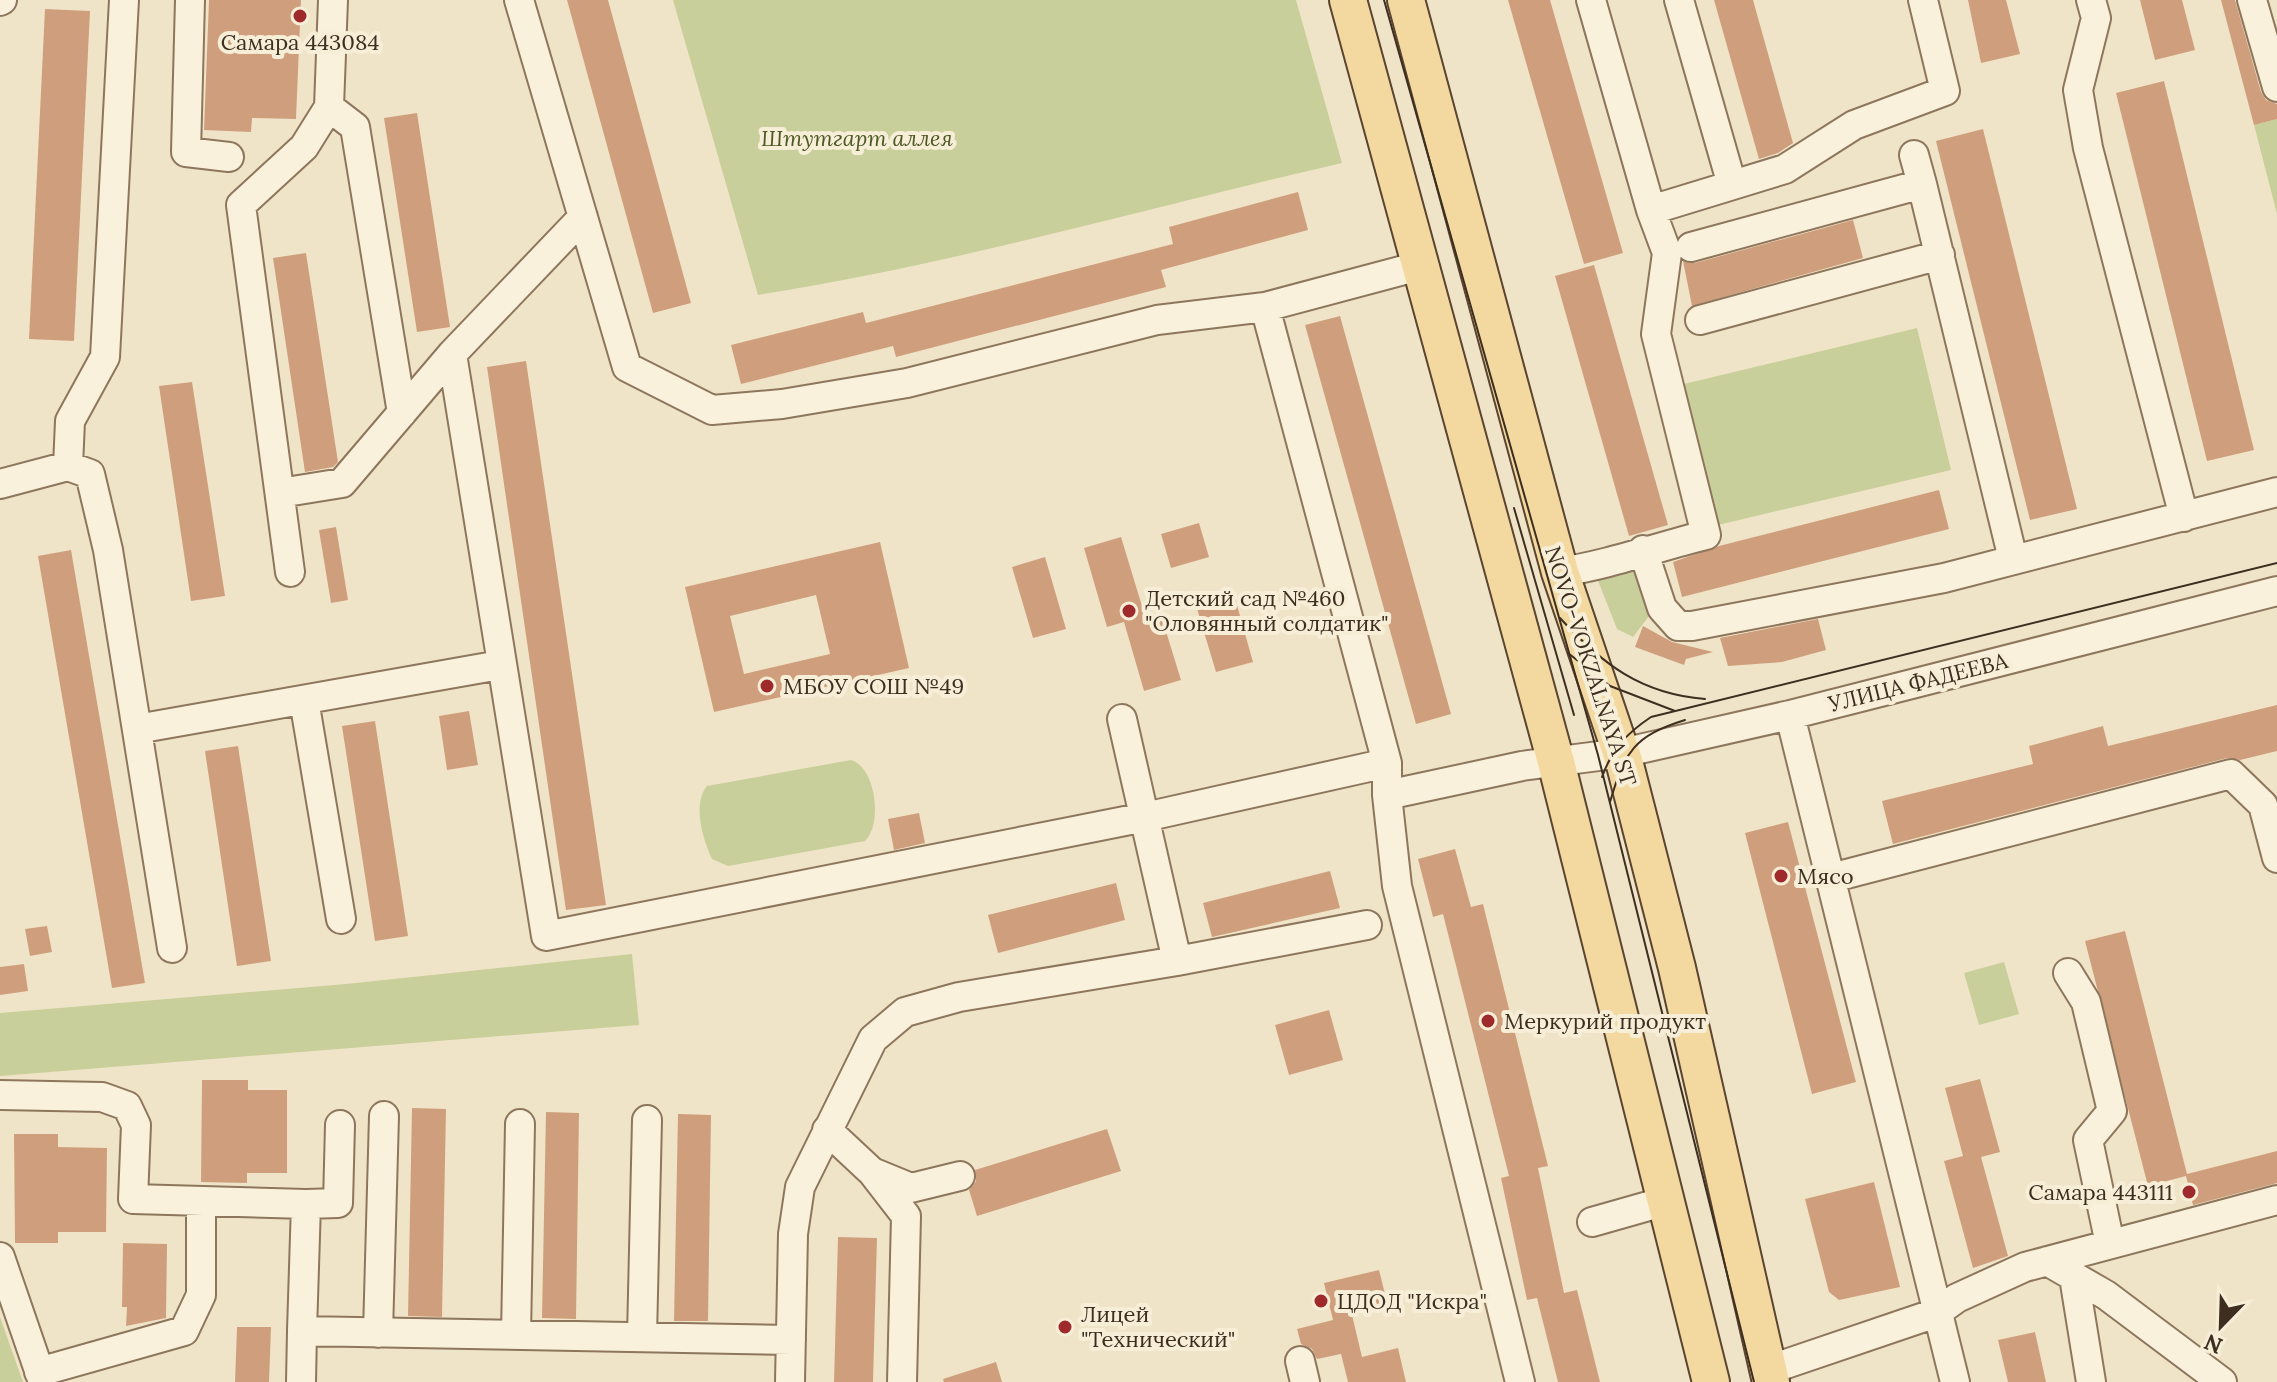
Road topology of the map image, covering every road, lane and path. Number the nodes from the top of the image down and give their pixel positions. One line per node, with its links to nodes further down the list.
1 (124, 0): 27 (street)
2 (190, 0): 15 (street)
3 (333, 0): 13 (street)
4 (519, 0): 19 (street)
5 (1348, 0): 22 (main road)
6 (1406, 0): 35 (main road, NOVO-VOKZALNAYA ST)
7 (1591, 0): 18 (street)
8 (1679, 0): 17 (street)
9 (1923, 0): 17 (street)
10 (2091, 0): 31 (street)
11 (2252, 0): 12 (street)
12 (2277, 87)
13 (329, 107): 26 (street); 30 (street)
14 (1914, 155): 16 (street)
15 (229, 157)
16 (1922, 184): 20 (street); 21 (street)
17 (1732, 185): 18 (street)
18 (1651, 210): 32 (street)
19 (583, 217): 23 (street); 25 (street)
20 (1691, 247)
21 (1940, 255): 24 (street); 33 (street)
22 (1419, 266): 23 (street); 43 (main road)
23 (1265, 307): 44 (street)
24 (1700, 320)
25 (452, 354): 26 (street); 37 (street)
26 (402, 413): 30 (street)
27 (68, 466): 28 (street); 41 (street)
28 (0, 484)
29 (2277, 492): 31 (street)
30 (280, 493): 34 (street)
31 (2184, 517): 33 (street)
32 (1643, 550): 33 (street); 35 (street)
33 (2013, 559)
34 (290, 572)
35 (1560, 572): 42 (main road, NOVO-VOKZALNAYA ST)
36 (2277, 591): 39 (street, УЛИЦА ФАДЕЕВА)
37 (500, 665): 38 (street); 46 (street)
38 (304, 700): 41 (street); 49 (street)
39 (1790, 715): 42 (street, УЛИЦА ФАДЕЕВА); 48 (street)
40 (1122, 719): 46 (street)
41 (137, 729): 51 (street)
42 (1622, 753): 43 (street, УЛИЦА ФАДЕЕВА); 77 (main road, NOVO-VOKZALNAYA ST)
43 (1556, 762): 45 (street, УЛИЦА ФАДЕЕВА); 63 (main road)
44 (1387, 763): 45 (street); 46 (street)
45 (1387, 795): 82 (street)
46 (1145, 817): 52 (street)
47 (2277, 858): 48 (street)
48 (1831, 878): 71 (street)
49 (341, 919)
50 (1367, 925): 52 (street)
51 (172, 948)
52 (1177, 961): 59 (street)
53 (2068, 973): 67 (street)
54 (0, 1095): 64 (street)
55 (384, 1116): 73 (street)
56 (647, 1120): 75 (street)
57 (520, 1124): 74 (street)
58 (340, 1125): 65 (street)
59 (827, 1130): 60 (street); 76 (street)
60 (872, 1172): 61 (street); 81 (street)
61 (960, 1176)
62 (2277, 1200): 67 (street)
63 (1666, 1201): 66 (street); 83 (main road)
64 (201, 1202): 65 (street); 78 (street)
65 (306, 1204): 72 (street)
66 (1592, 1222)
67 (2110, 1244): 69 (street)
68 (0, 1257): 78 (street)
69 (2047, 1261): 70 (street); 71 (street)
70 (2074, 1277): 85 (street); 86 (street)
71 (1936, 1313): 77 (street); 84 (street)
72 (302, 1331): 73 (street); 79 (street)
73 (378, 1333): 74 (street)
74 (516, 1335): 75 (street)
75 (642, 1337): 76 (street)
76 (791, 1340): 80 (street)
77 (1769, 1376)
78 (41, 1377)
79 (301, 1382)
80 (790, 1382)
81 (902, 1382)
82 (1520, 1382)
83 (1711, 1382)
84 (1955, 1382)
85 (2091, 1382)
86 (2222, 1382)

